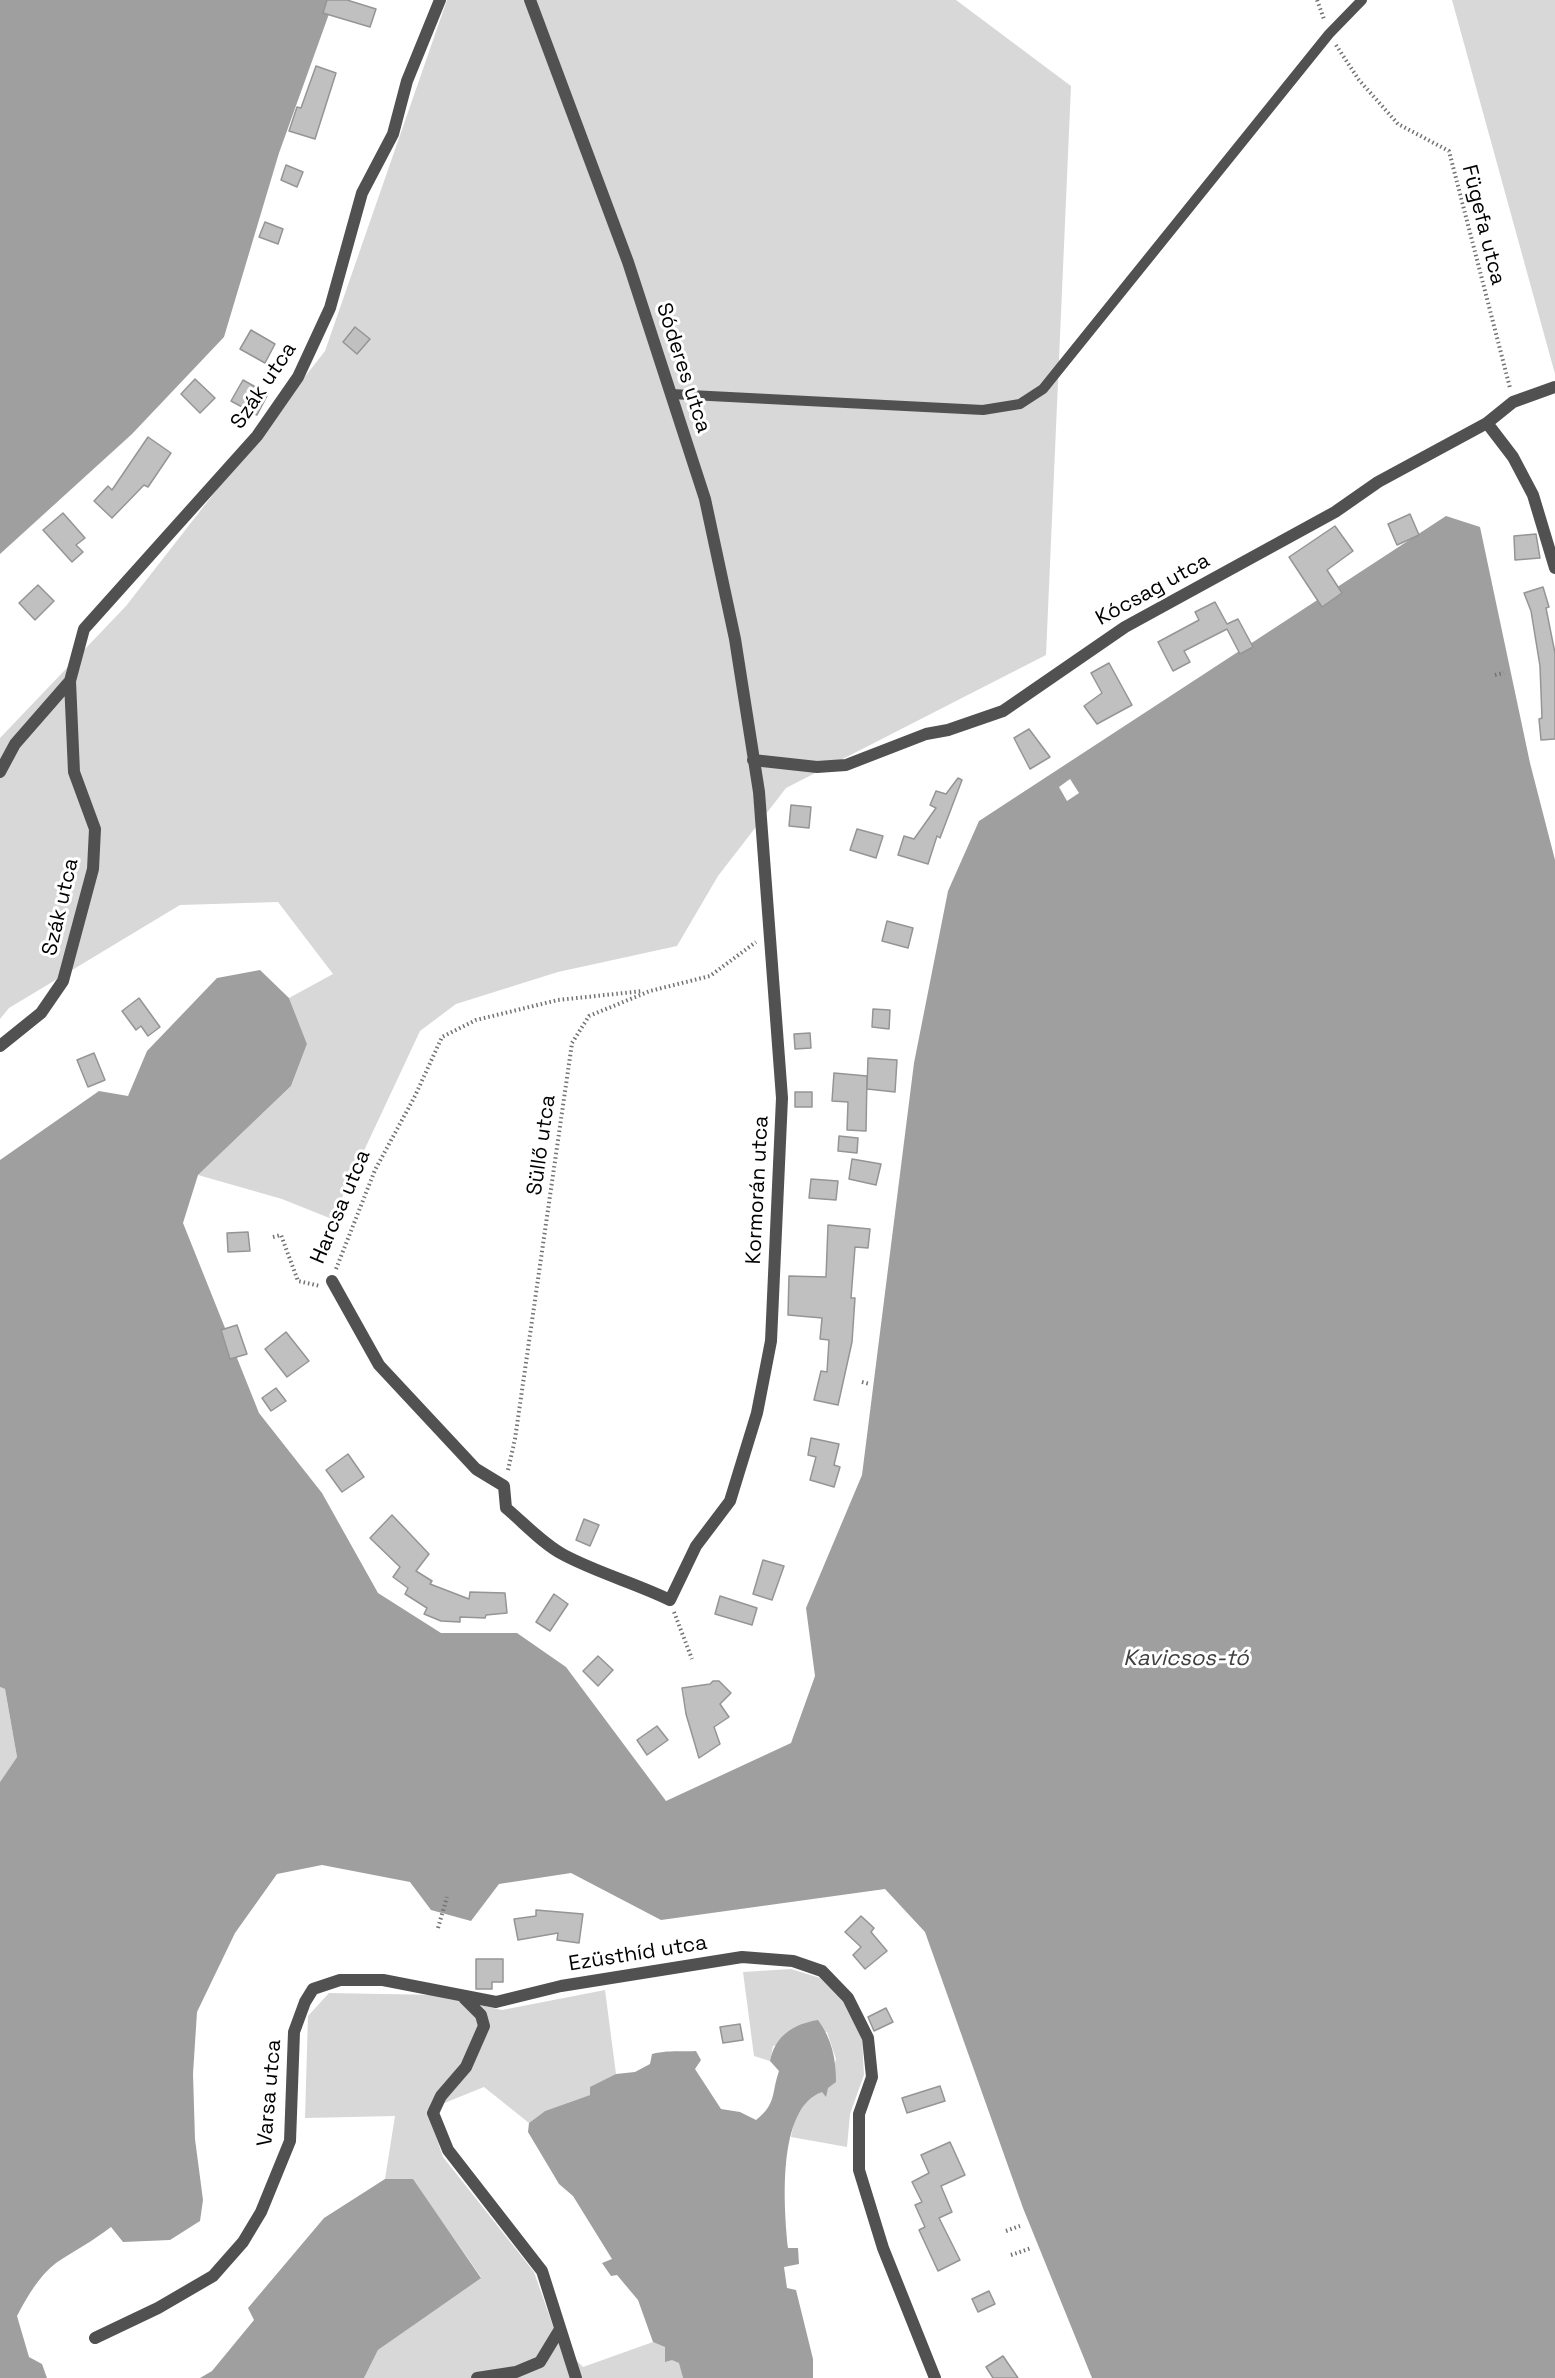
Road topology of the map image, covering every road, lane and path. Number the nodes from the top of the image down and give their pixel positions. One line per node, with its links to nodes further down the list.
1 (440, 0): 13 (street, Szák utca)
2 (530, 0): 7 (street, Sóderes utca)
3 (1317, 0): 5 (path, Fügefa utca)
4 (1362, 0): 5 (lane)
5 (1329, 34): 7 (lane); 8 (path, Fügefa utca)
6 (1555, 387): 8 (street, Kócsag utca)
7 (671, 394): 16 (street, Sóderes utca)
8 (1513, 402): 9 (street, Kócsag utca)
9 (1487, 423): 10 (street); 16 (street, Kócsag utca)
10 (1555, 568)
11 (1504, 673): 12 (path)
12 (1495, 675)
13 (70, 681): 14 (street, Szák utca); 20 (street, Szák utca)
14 (15, 744): 15 (street); 17 (street, Szák utca)
15 (0, 748)
16 (753, 760): 18 (street, Kormorán utca)
17 (0, 772)
18 (769, 926): 19 (path, Süllő utca); 26 (street, Kormorán utca)
19 (650, 991): 22 (path, Harcsa utca); 25 (path, Süllő utca)
20 (0, 1046)
21 (273, 1237): 22 (path)
22 (332, 1281): 25 (street, Harcsa utca)
23 (862, 1383): 24 (path)
24 (870, 1384)
25 (504, 1486): 26 (street)
26 (670, 1600): 27 (path)
27 (692, 1659)
28 (447, 1898): 29 (path)
29 (438, 1928)
30 (464, 1998): 35 (street); 36 (street, Varsa utca); 39 (street, Ezüsthíd utca)
31 (1020, 2226): 32 (path)
32 (1006, 2231)
33 (1031, 2248): 34 (path)
34 (1011, 2255)
35 (560, 2329): 37 (street); 38 (street)
36 (95, 2338)
37 (477, 2378)
38 (576, 2378)
39 (935, 2378)

